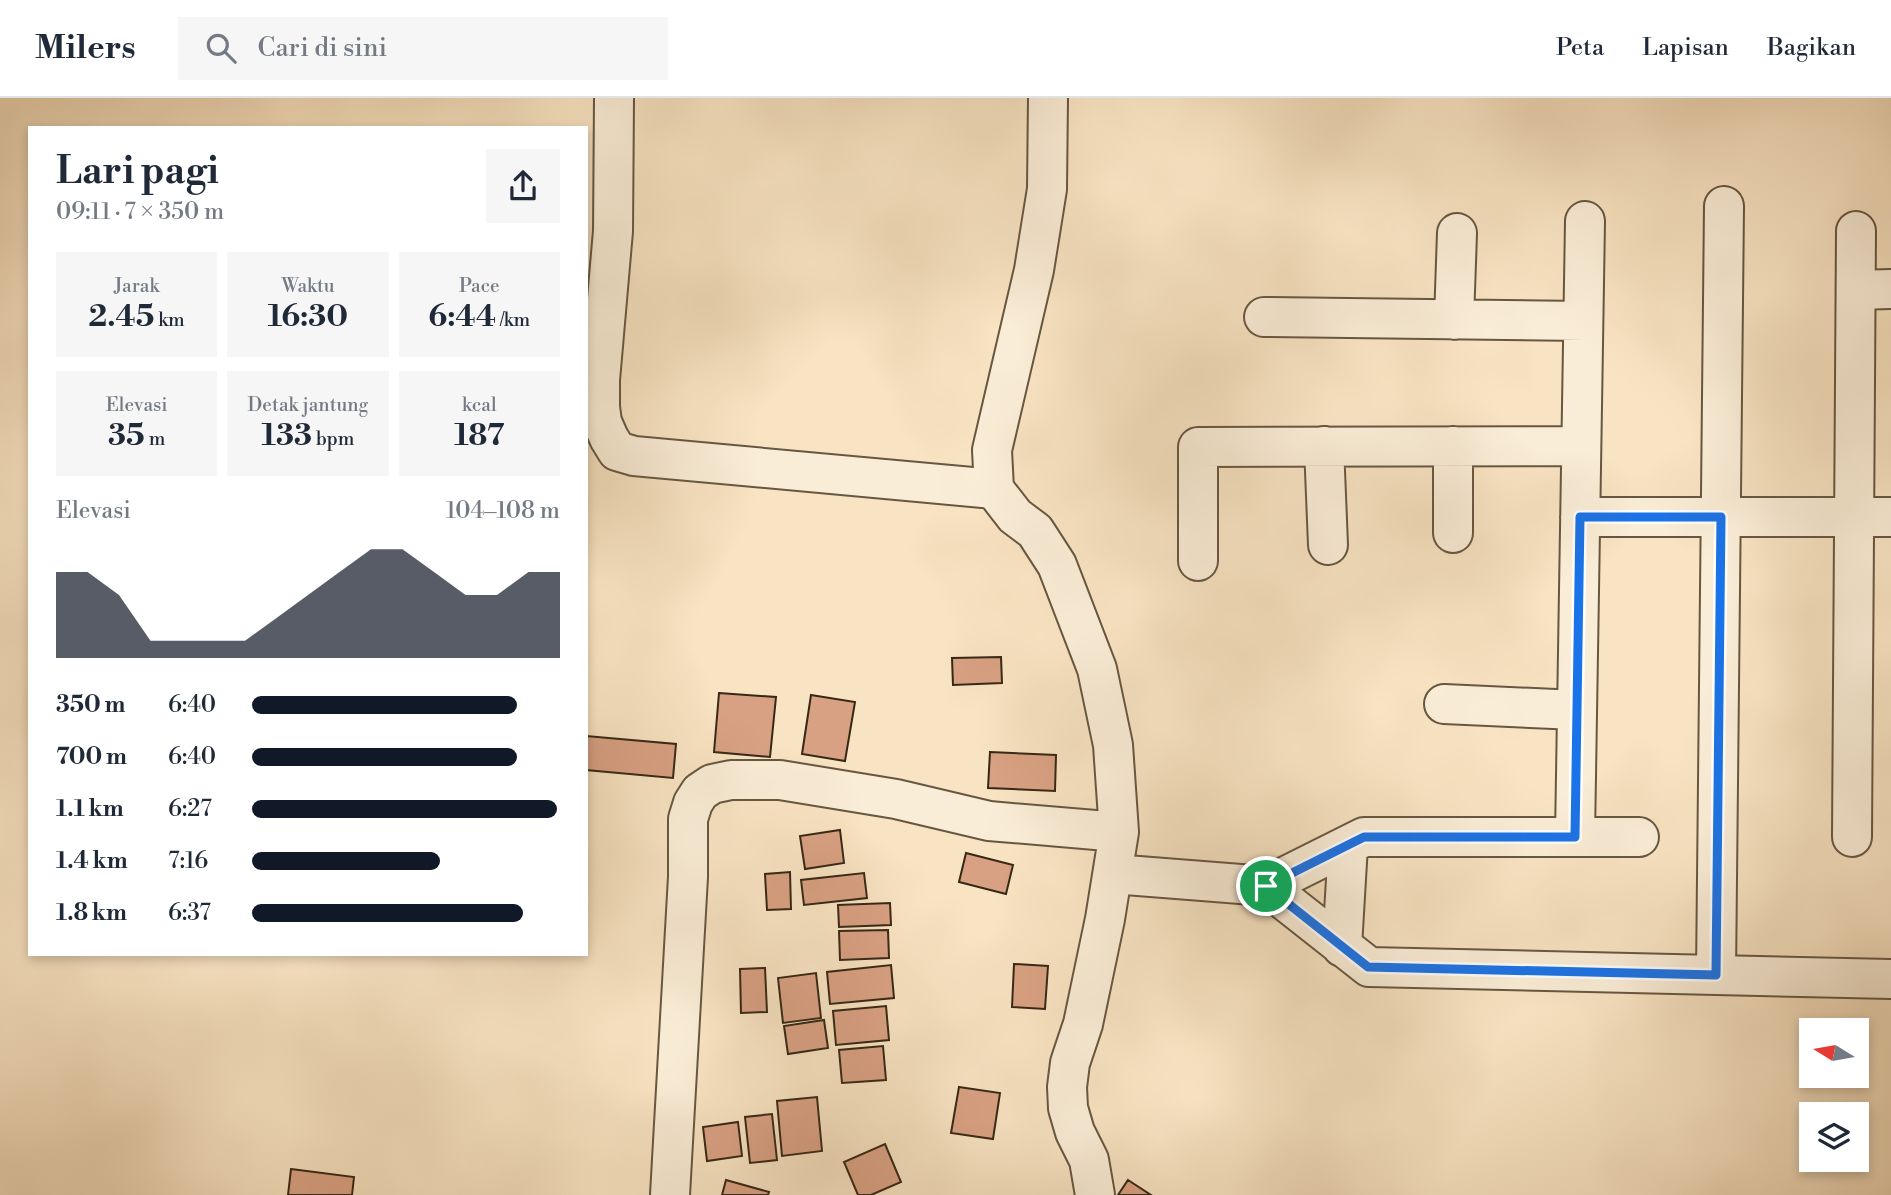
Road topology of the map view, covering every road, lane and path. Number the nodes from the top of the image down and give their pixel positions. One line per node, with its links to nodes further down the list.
1 (614, 98): 14 (street)
2 (1048, 98): 14 (street)
3 (1724, 206): 16 (street)
4 (1585, 221): 10 (street)
5 (1856, 231): 7 (street)
6 (1457, 233): 9 (street)
7 (1874, 290): 17 (street)
8 (1264, 317): 9 (street)
9 (1454, 320): 10 (street)
10 (1583, 321): 13 (street)
11 (1324, 446): 12 (street); 19 (street); 20 (street)
12 (1452, 446): 13 (street); 18 (street)
13 (1581, 446): 15 (street)
14 (994, 489): 23 (street)
15 (1580, 517): 16 (street); 22 (street)
16 (1721, 517): 17 (street); 31 (street)
17 (1873, 517): 25 (street)
18 (1453, 533)
19 (1328, 545)
20 (1198, 561)
21 (1444, 704): 22 (street)
22 (1577, 710): 24 (street)
23 (1119, 832): 28 (street); 33 (street)
24 (1575, 837): 26 (street); 27 (street)
25 (1852, 837)
26 (1639, 838)
27 (1348, 845): 29 (street); 30 (street)
28 (1112, 874): 29 (street); 34 (street)
29 (1266, 886): 30 (street)
30 (1342, 947): 31 (street)
31 (1716, 975): 32 (street)
32 (1891, 979)
33 (670, 1195)
34 (1095, 1195)

